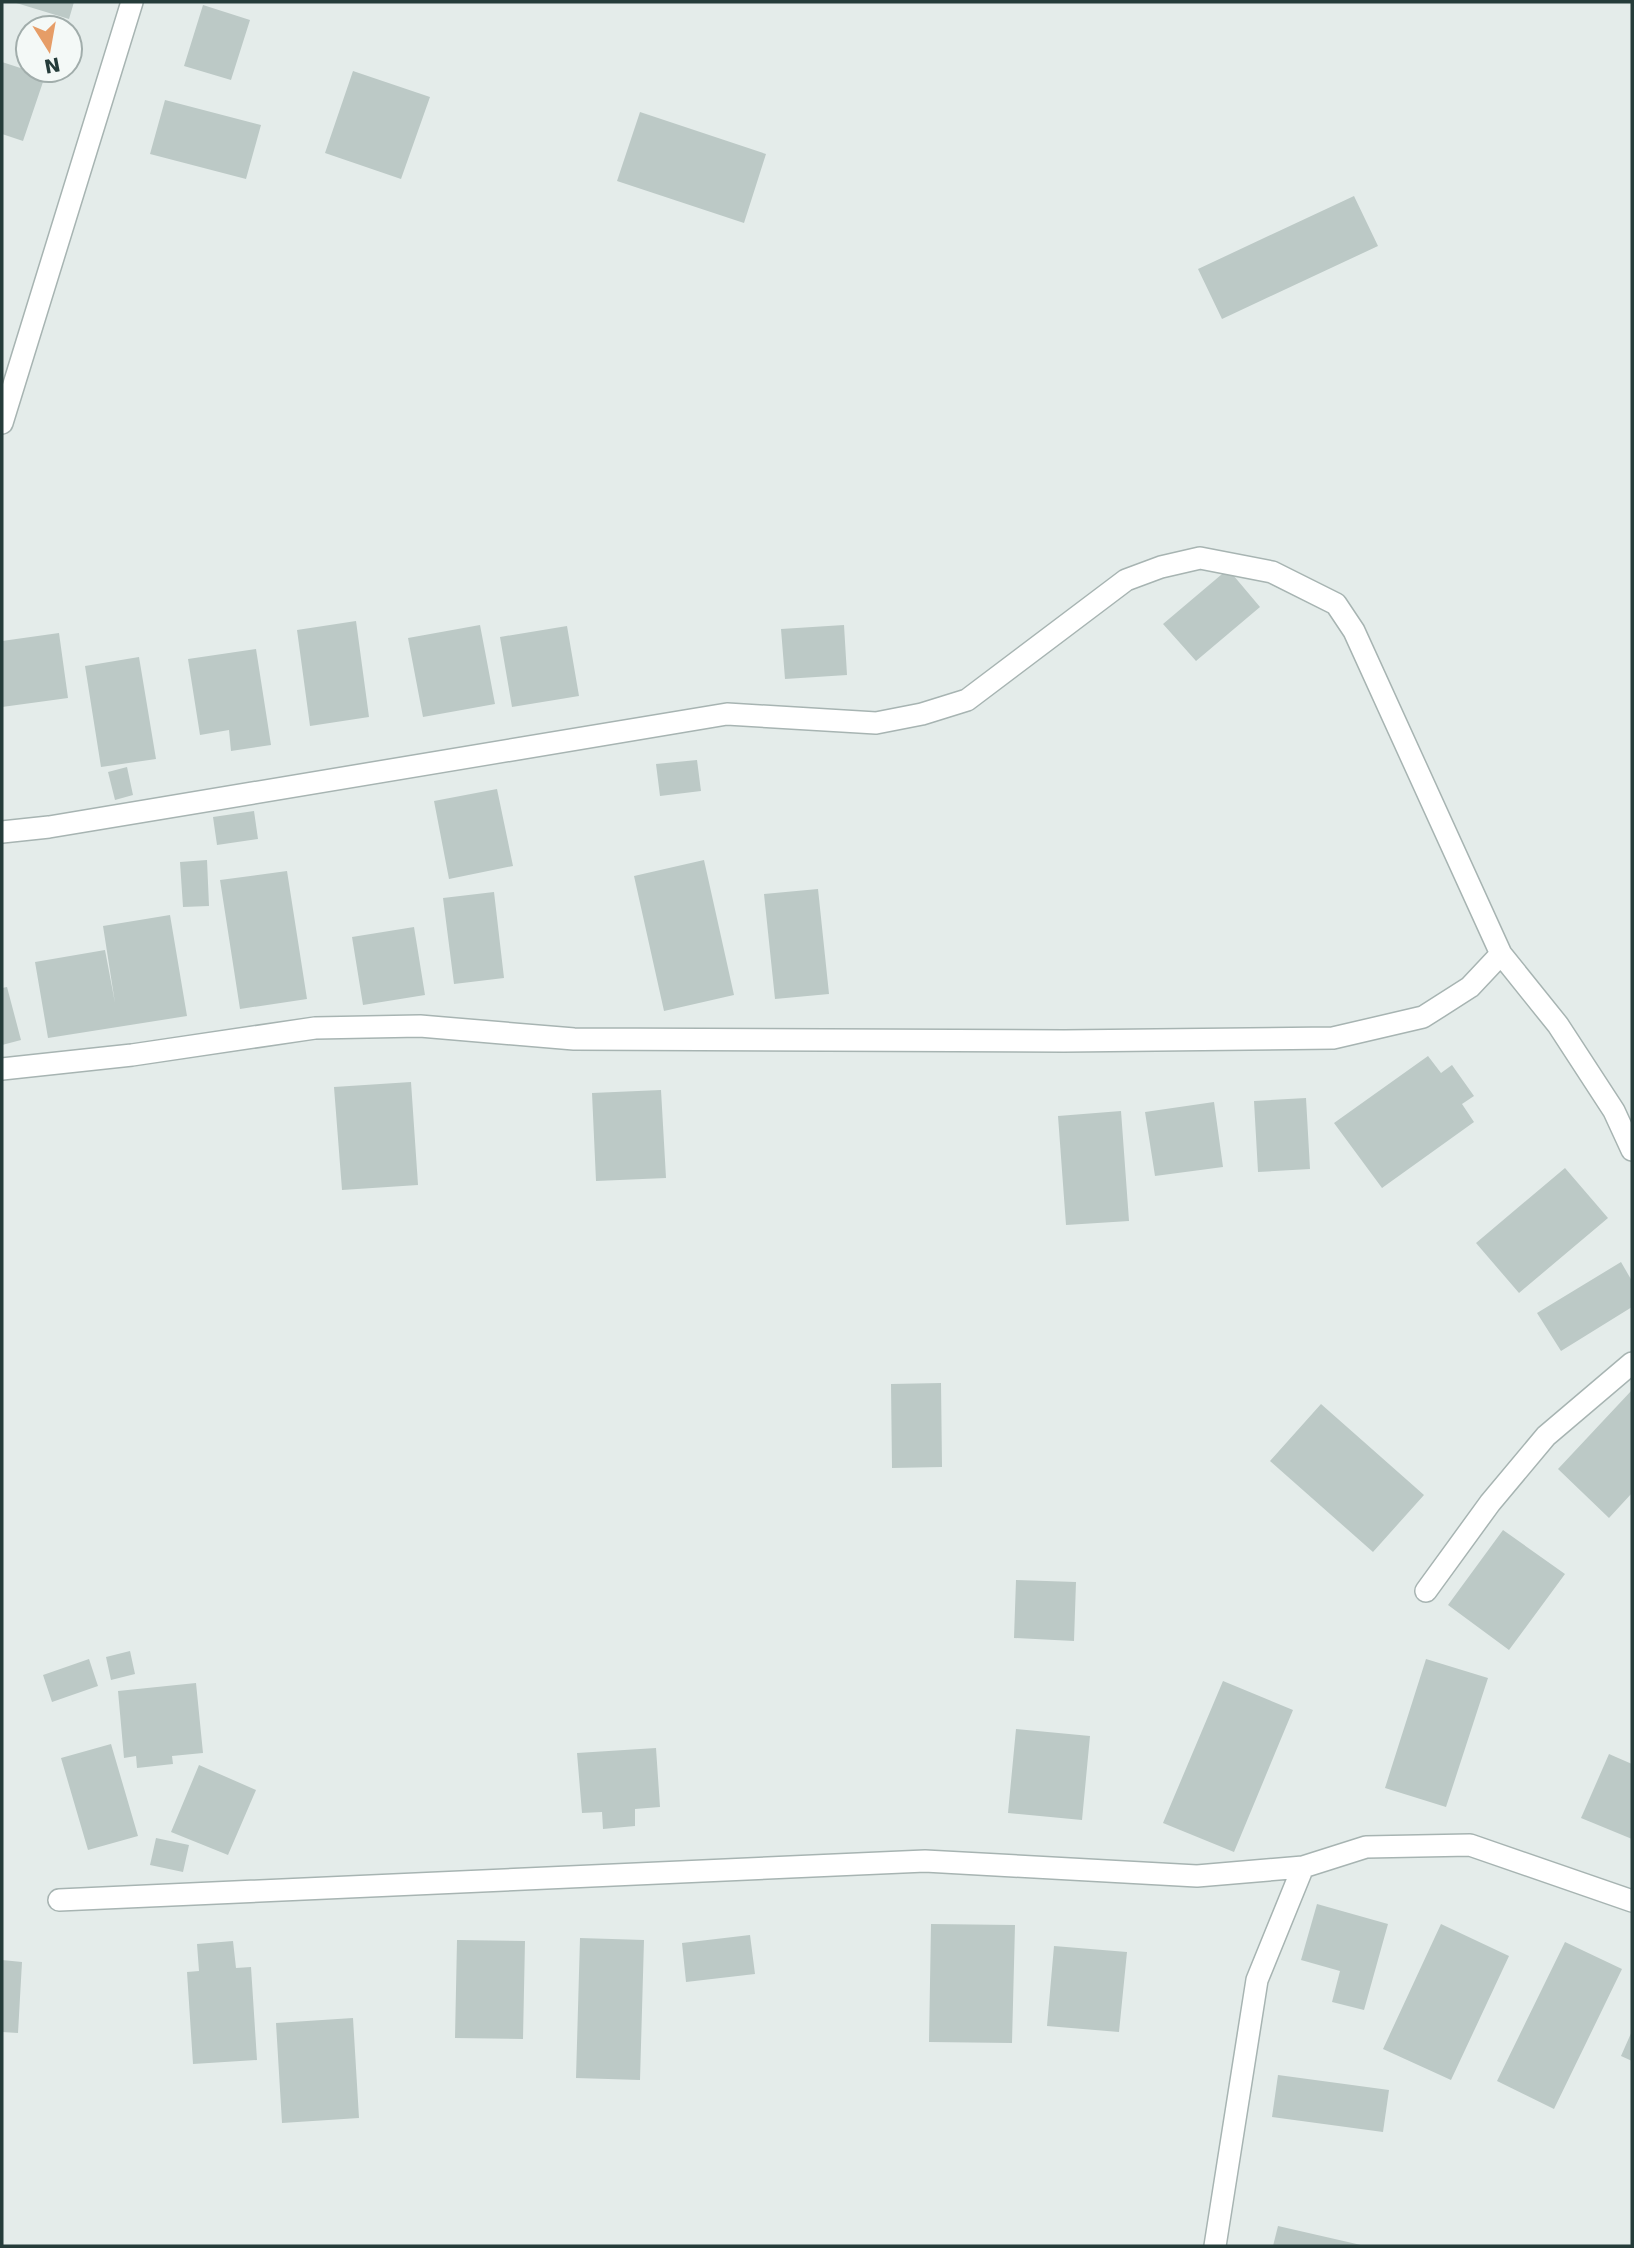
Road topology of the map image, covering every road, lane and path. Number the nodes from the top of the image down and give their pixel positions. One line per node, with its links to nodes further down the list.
1 (132, 2): 2 (street)
2 (2, 423)
3 (2, 832): 4 (street)
4 (1501, 954): 5 (street); 6 (street)
5 (2, 1069)
6 (1632, 1150)
7 (1632, 1363): 8 (street)
8 (1426, 1591)
9 (1303, 1867): 10 (street); 11 (street); 12 (street)
10 (59, 1900)
11 (1632, 1901)
12 (1215, 2246)

